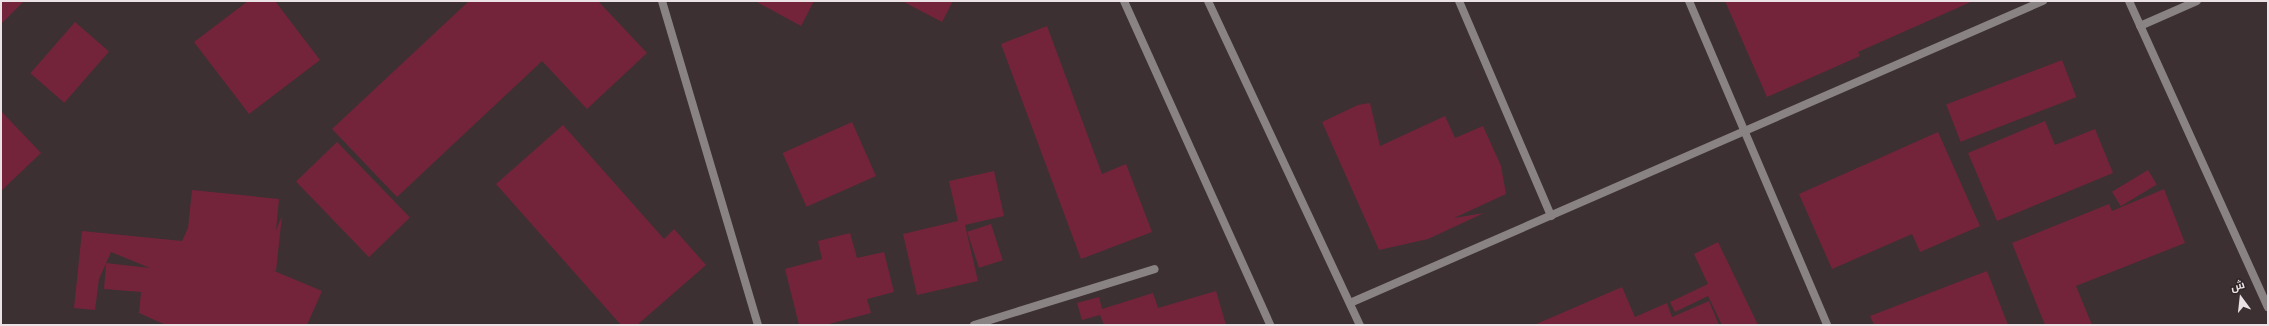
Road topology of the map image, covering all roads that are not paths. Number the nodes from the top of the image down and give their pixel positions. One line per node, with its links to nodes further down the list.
1 (662, 1): 15 (street)
2 (1124, 1): 17 (street)
3 (1208, 1): 13 (street)
4 (1459, 1): 11 (street)
5 (1689, 1): 10 (street)
6 (2043, 1): 10 (street)
7 (2129, 1): 9 (street)
8 (2197, 1): 9 (street)
9 (2140, 26): 14 (street)
10 (1744, 132): 11 (street); 19 (street)
11 (1551, 216): 13 (street)
12 (1155, 269): 16 (street)
13 (1350, 303): 18 (street)
14 (2268, 307)
15 (758, 325)
16 (974, 325)
17 (1270, 325)
18 (1360, 325)
19 (1827, 325)

